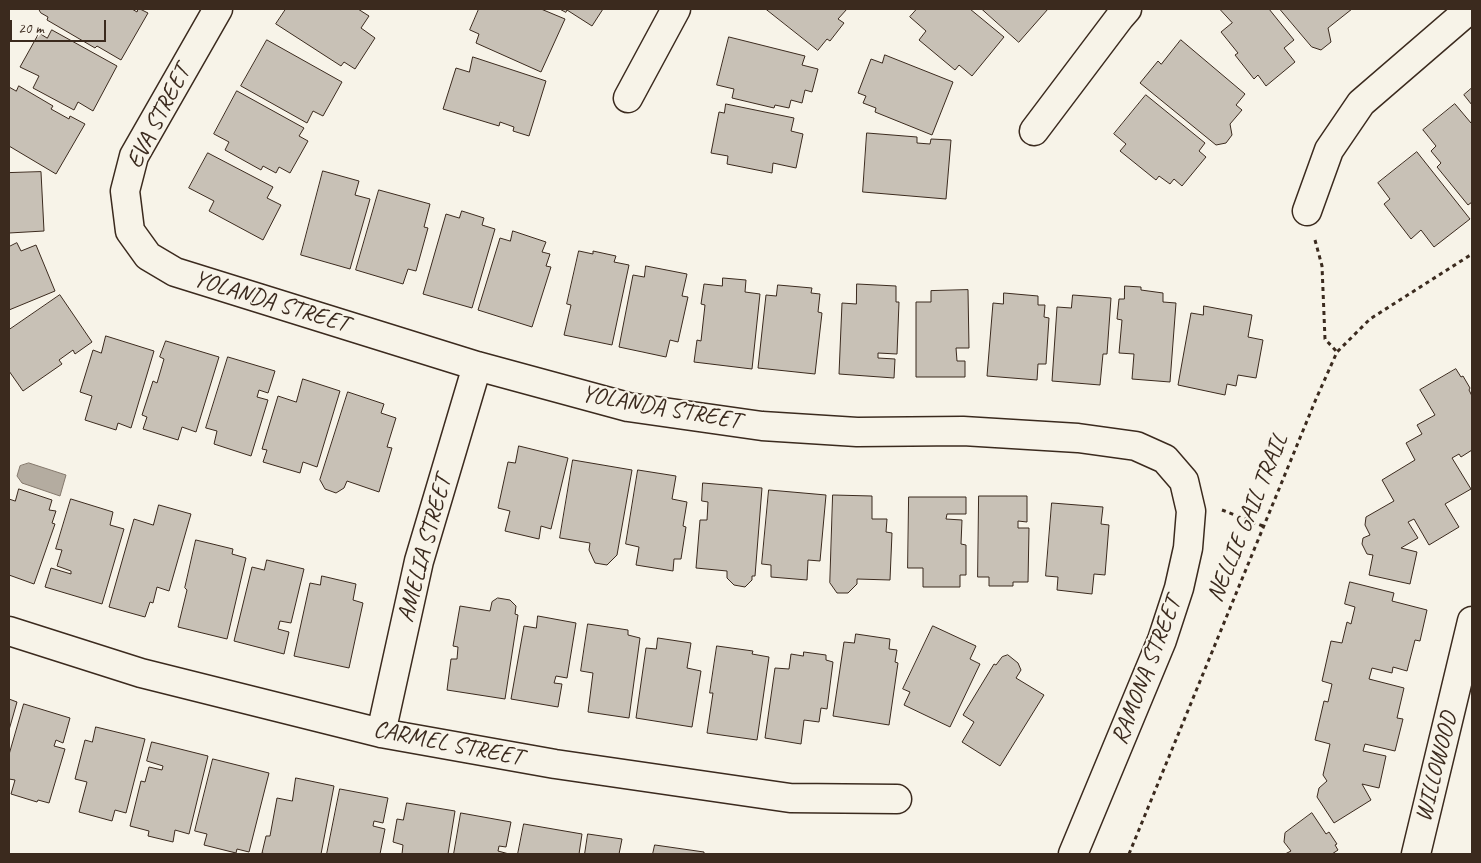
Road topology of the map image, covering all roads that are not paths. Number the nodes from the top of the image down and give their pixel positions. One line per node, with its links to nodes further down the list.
1 (218, 9): 8 (street, EVA STREET)
2 (676, 9): 5 (street)
3 (1127, 9): 6 (street)
4 (1459, 12): 7 (street)
5 (628, 98)
6 (1034, 131)
7 (1307, 211)
8 (130, 231): 9 (street, YOLANDA STREET)
9 (477, 366): 10 (street, YOLANDA STREET); 13 (street, AMELIA STREET)
10 (1186, 489): 15 (street, RAMONA STREET)
11 (1472, 622): 16 (street, WILLOWOOD)
12 (9, 631): 13 (street, CARMEL STREET)
13 (381, 733): 14 (street, CARMEL STREET)
14 (897, 799)
15 (1073, 854)
16 (1416, 854)

